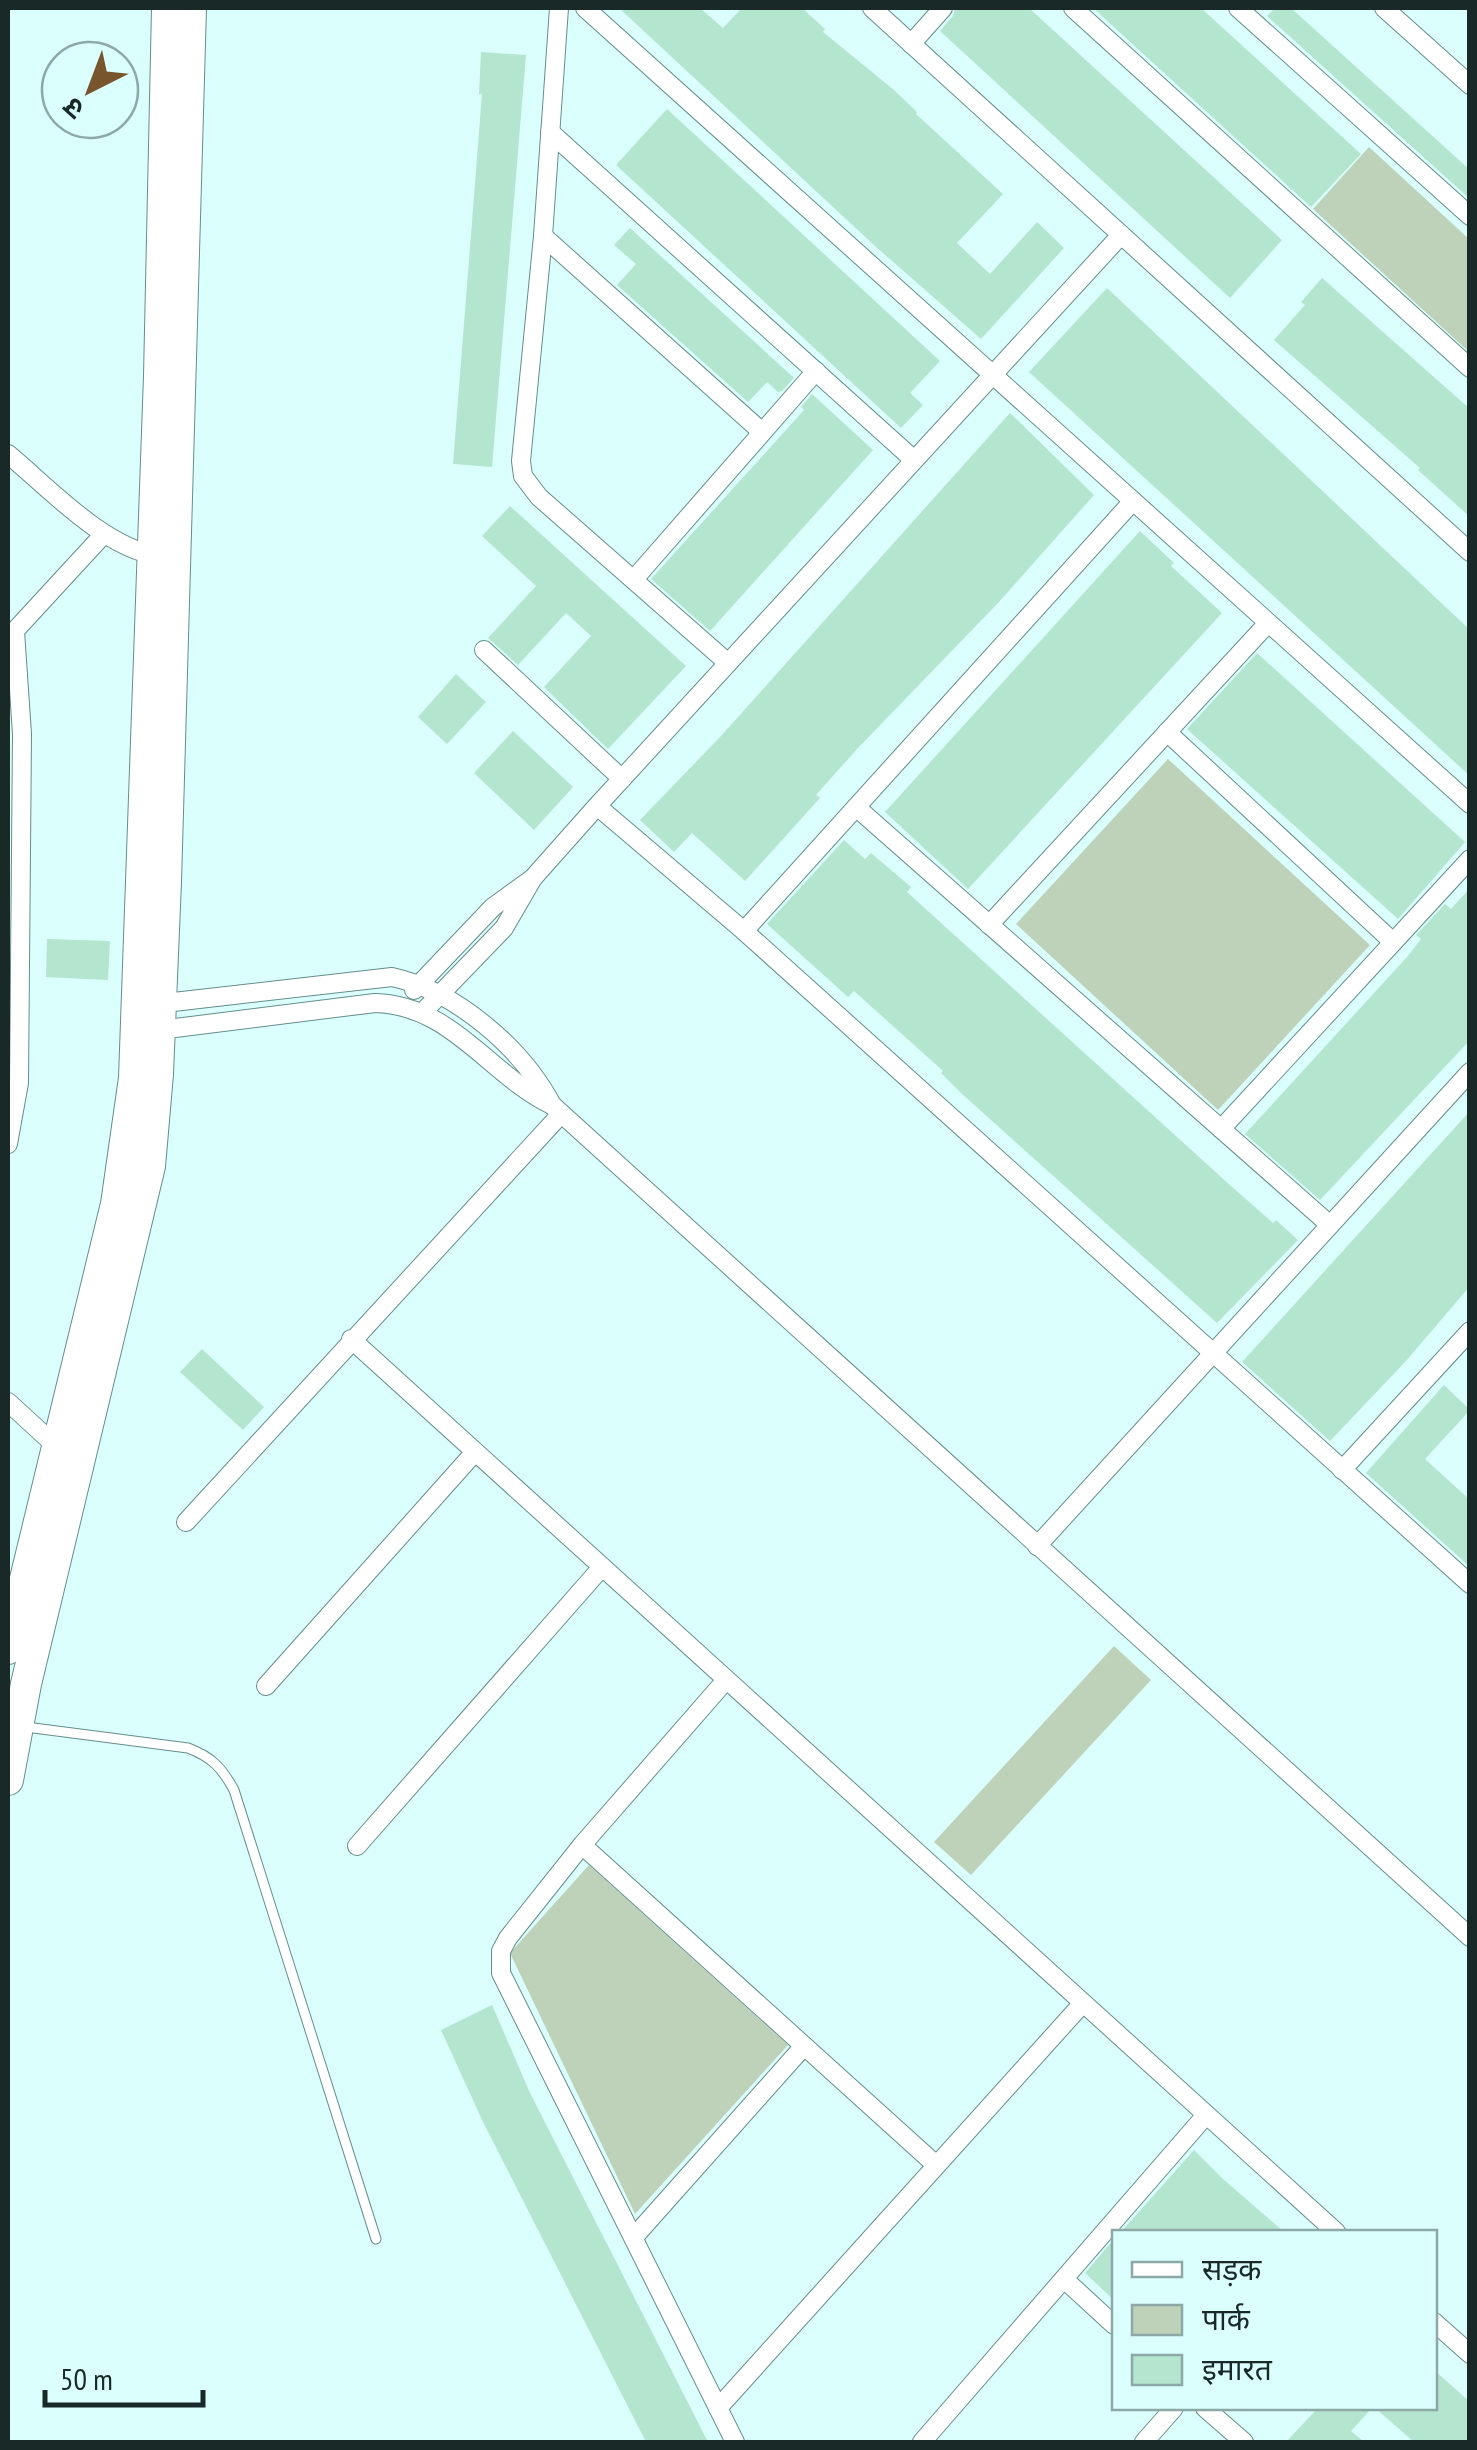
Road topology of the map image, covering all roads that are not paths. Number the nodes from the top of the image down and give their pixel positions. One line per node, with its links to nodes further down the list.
1 (167, 8): 25 (main road)
2 (191, 8): 25 (main road)
3 (559, 8): 12 (street)
4 (585, 8): 18 (street)
5 (872, 8): 10 (street)
6 (943, 8): 10 (street)
7 (1074, 8): 16 (street)
8 (1238, 8): 13 (street)
9 (1384, 8): 11 (street)
10 (911, 44): 14 (street)
11 (1466, 76)
12 (550, 132): 15 (street); 17 (street)
13 (1470, 216)
14 (1121, 234): 18 (street); 24 (street)
15 (543, 236): 19 (street); 26 (street)
16 (1470, 368)
17 (816, 371): 19 (street); 21 (street)
18 (992, 374): 21 (street); 22 (street)
19 (762, 432): 26 (street)
20 (8, 454): 23 (street)
21 (914, 460): 30 (street)
22 (1133, 502): 27 (street); 35 (street)
23 (104, 534): 25 (street); 28 (street)
24 (1470, 552)
25 (165, 556): 46 (main road)
26 (635, 578): 30 (street)
27 (1268, 623): 31 (street); 33 (street)
28 (11, 635): 40 (street)
29 (484, 650): 32 (street)
30 (728, 663): 32 (street)
31 (1168, 732): 38 (street); 41 (street)
32 (622, 779): 34 (street)
33 (1470, 804)
34 (597, 806): 37 (street); 39 (street)
35 (856, 808): 38 (street); 39 (street)
36 (1470, 859): 41 (street)
37 (533, 878): 42 (street); 43 (street)
38 (990, 925): 50 (street)
39 (744, 931): 55 (street)
40 (14, 936): 48 (street)
41 (1393, 942): 50 (street)
42 (421, 983): 43 (street); 44 (street); 46 (street)
43 (441, 994): 45 (street); 49 (street)
44 (398, 1004): 45 (street); 46 (street)
45 (422, 1012): 49 (street)
46 (148, 1018): 57 (main road); 64 (main road)
47 (1470, 1072): 52 (street)
48 (14, 1078): 51 (street)
49 (557, 1110): 53 (street); 61 (street)
50 (1221, 1129): 52 (street)
51 (8, 1144)
52 (1330, 1225): 55 (street)
53 (350, 1339): 58 (street); 60 (street)
54 (1466, 1340): 59 (street)
55 (1212, 1353): 59 (street); 61 (street)
56 (8, 1402): 57 (street)
57 (56, 1446): 64 (main road)
58 (475, 1452): 62 (street); 67 (street)
59 (1342, 1470): 63 (street)
60 (186, 1522)
61 (1037, 1546): 72 (street)
62 (602, 1567): 66 (street); 71 (street)
63 (1470, 1584)
64 (21, 1616): 65 (main road); 68 (main road)
65 (8, 1650)
66 (726, 1680): 70 (street); 73 (street)
67 (266, 1686)
68 (18, 1726): 69 (main road); 79 (lane)
69 (8, 1780)
70 (582, 1845): 74 (street); 78 (street)
71 (357, 1846)
72 (1470, 1937)
73 (1082, 2003): 75 (street); 76 (street)
74 (804, 2046): 76 (street); 78 (street)
75 (1206, 2115): 77 (street); 80 (street)
76 (936, 2165): 84 (street)
77 (1334, 2230)
78 (634, 2237): 84 (street)
79 (376, 2239)
80 (1064, 2279): 81 (street); 88 (street)
81 (1112, 2324)
82 (1437, 2325): 83 (street)
83 (1470, 2354)
84 (718, 2408): 87 (street)
85 (1172, 2410): 89 (street)
86 (1207, 2410): 90 (street)
87 (735, 2442)
88 (922, 2442)
89 (1144, 2442)
90 (1244, 2442)

